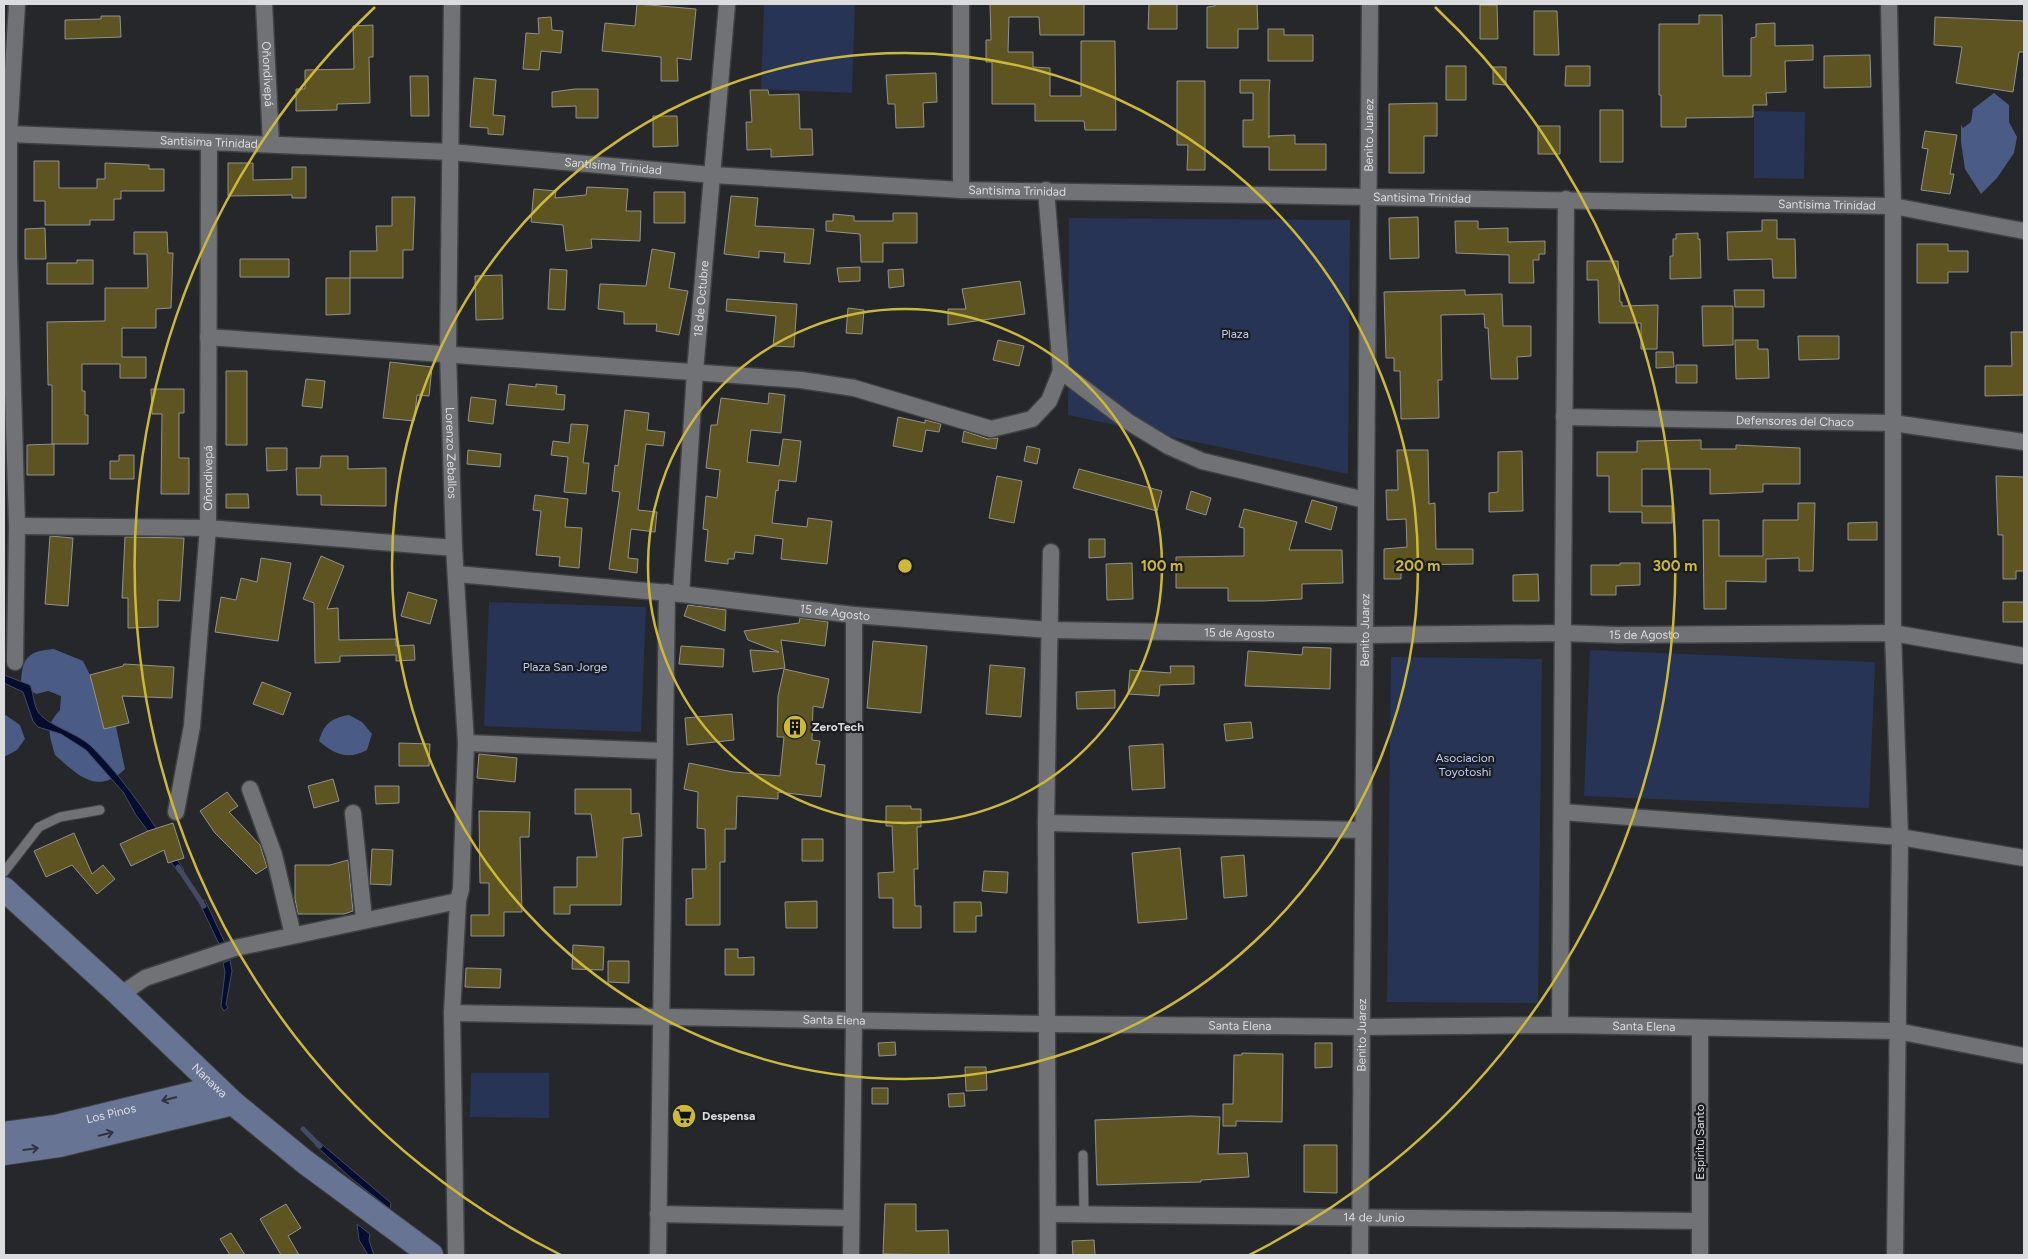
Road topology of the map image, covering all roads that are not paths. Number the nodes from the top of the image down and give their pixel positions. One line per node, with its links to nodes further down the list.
1 (17, 4): 8 (street)
2 (264, 4): 11 (street, Oñondivepá)
3 (452, 4): 12 (street, Lorenzo Zeballos)
4 (727, 4): 13 (street, 18 de Octubre)
5 (961, 4): 14 (street)
6 (1370, 4): 16 (street, Benito Juarez)
7 (1889, 4): 18 (street)
8 (10, 25): 9 (street)
9 (9, 134): 10 (street, Santisima Trinidad); 20 (street)
10 (209, 142): 11 (street, Santisima Trinidad); 21 (street, Oñondivepá)
11 (271, 143): 12 (street, Santisima Trinidad)
12 (451, 152): 13 (street, Santisima Trinidad); 22 (street, Lorenzo Zeballos)
13 (712, 175): 14 (street, Santisima Trinidad); 23 (street, 18 de Octubre)
14 (962, 190): 15 (street, Santisima Trinidad)
15 (1046, 190): 16 (street, Santisima Trinidad); 24 (street)
16 (1368, 196): 17 (street, Santisima Trinidad); 28 (street, Benito Juarez)
17 (1566, 199): 18 (street, Santisima Trinidad); 25 (street)
18 (1893, 206): 19 (street, Santisima Trinidad); 26 (street)
19 (2024, 231)
20 (6, 257): 29 (street)
21 (208, 336): 22 (street); 30 (street, Oñondivepá)
22 (448, 354): 23 (street); 31 (street, Lorenzo Zeballos)
23 (695, 371): 24 (street); 34 (street, 18 de Octubre)
24 (1061, 371): 28 (street)
25 (1564, 417): 26 (street, Defensores del Chaco); 37 (street)
26 (1894, 423): 27 (street, Defensores del Chaco); 38 (street)
27 (2024, 442)
28 (1365, 500): 39 (street, Benito Juarez)
29 (17, 526): 30 (street); 41 (street)
30 (208, 528): 31 (street); 46 (street, Oñondivepá)
31 (454, 548): 33 (street, Lorenzo Zeballos)
32 (1050, 552): 36 (street)
33 (456, 574): 34 (street, 15 de Agosto); 42 (street, Lorenzo Zeballos)
34 (674, 593): 35 (street, 15 de Agosto); 43 (street, 18 de Octubre)
35 (854, 615): 36 (street, 15 de Agosto); 61 (street)
36 (1049, 630): 39 (street, 15 de Agosto); 49 (street)
37 (1563, 633): 38 (street, 15 de Agosto); 39 (street, 15 de Agosto); 47 (street)
38 (1894, 633): 40 (street, 15 de Agosto); 51 (street)
39 (1365, 635): 50 (street, Benito Juarez)
40 (2024, 656)
41 (15, 662)
42 (466, 743): 43 (street); 55 (street, Lorenzo Zeballos)
43 (664, 751): 60 (street, 18 de Octubre)
44 (250, 789): 57 (street)
45 (100, 810): 53 (lane)
46 (176, 812)
47 (1562, 812): 51 (street); 63 (street)
48 (352, 813): 56 (street)
49 (1046, 823): 50 (street); 62 (street)
50 (1363, 830): 64 (street, Benito Juarez)
51 (1900, 836): 52 (street); 66 (street)
52 (2024, 858)
53 (4, 872)
54 (4, 889): 58 (main road, Nanawa)
55 (458, 901): 56 (street); 59 (street, Lorenzo Zeballos)
56 (364, 919): 57 (street)
57 (293, 935): 58 (street)
58 (120, 995): 68 (main road, Nanawa)
59 (452, 1013): 60 (street, Santa Elena); 79 (street, Lorenzo Zeballos)
60 (661, 1017): 61 (street, Santa Elena); 72 (street, 18 de Octubre)
61 (854, 1021): 62 (street, Santa Elena); 75 (street)
62 (1047, 1024): 64 (street, Santa Elena); 73 (street)
63 (1560, 1026): 64 (street, Santa Elena); 65 (street, Santa Elena)
64 (1362, 1027): 76 (street, Benito Juarez)
65 (1700, 1030): 66 (street, Santa Elena); 77 (street, Espiritu Santo)
66 (1898, 1032): 67 (street, Santa Elena); 85 (street)
67 (2024, 1056)
68 (225, 1095): 69 (main road, Los Pinos, one-way to 69); 70 (main road, one-way to 68); 78 (main road, Nanawa)
69 (4, 1134)
70 (4, 1153)
71 (1082, 1155): 74 (lane)
72 (658, 1214): 75 (street); 80 (street, 18 de Octubre)
73 (1048, 1214): 74 (street, 14 de Junio); 82 (street)
74 (1084, 1215): 76 (street, 14 de Junio)
75 (850, 1218): 81 (street)
76 (1361, 1218): 77 (street, 14 de Junio); 83 (street, Benito Juarez)
77 (1700, 1221): 84 (street, Espiritu Santo)
78 (431, 1255)
79 (456, 1255)
80 (658, 1255)
81 (851, 1255)
82 (1048, 1255)
83 (1360, 1255)
84 (1700, 1255)
85 (1895, 1255)

